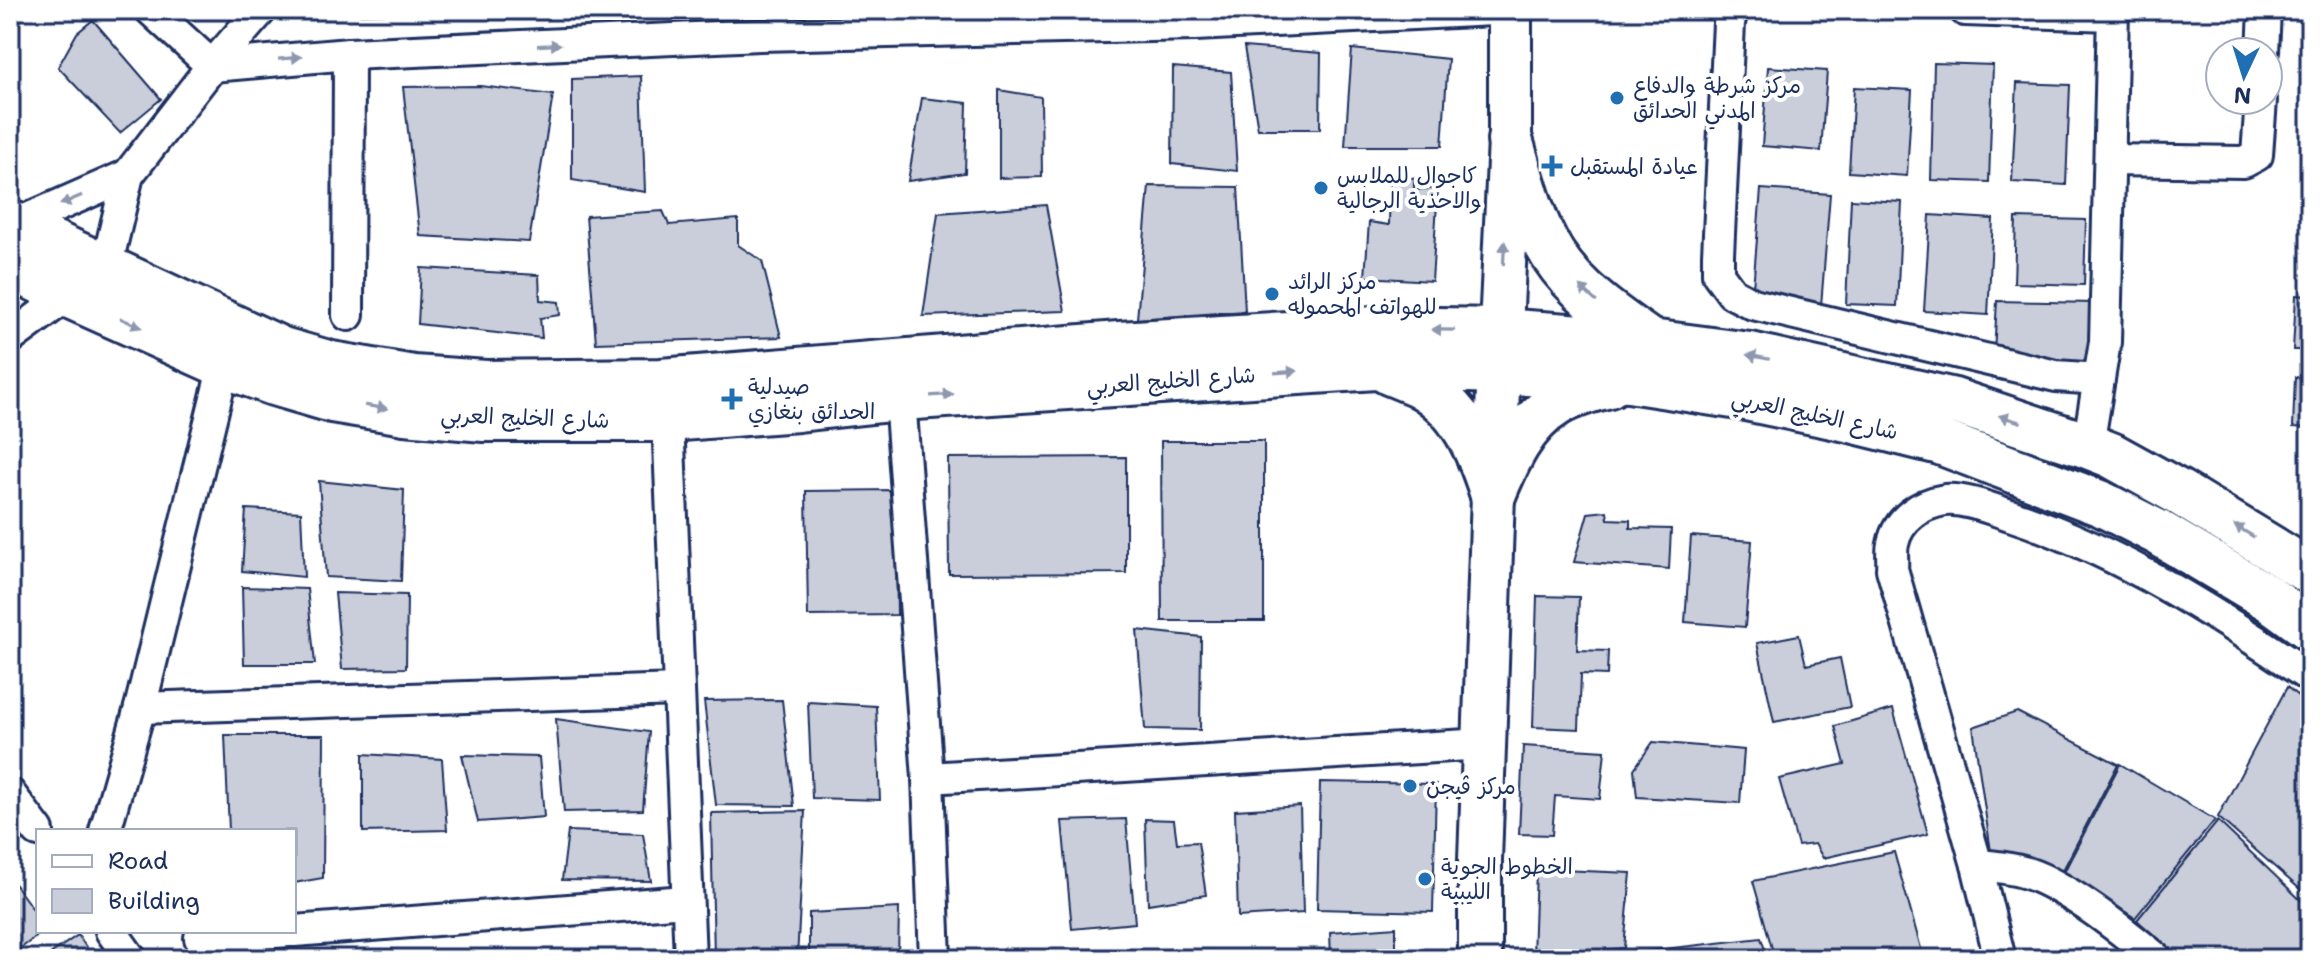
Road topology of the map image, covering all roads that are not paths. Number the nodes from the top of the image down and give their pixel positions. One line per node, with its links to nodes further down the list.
1 (151, 10): 11 (street)
2 (261, 10): 11 (street)
3 (1493, 10): 10 (street, one-way to 3)
4 (1510, 10): 13 (main road)
5 (1732, 10): 25 (street)
6 (1965, 10): 8 (street)
7 (2265, 10): 9 (street)
8 (2112, 13): 14 (street)
9 (2264, 36)
10 (349, 54): 11 (street, one-way to 10); 19 (street)
11 (212, 66): 15 (street)
12 (2260, 116): 14 (street)
13 (1510, 140): 21 (main road, one-way to 13); 22 (main road, one-way to 13)
14 (2110, 160): 25 (street)
15 (128, 175): 16 (street, one-way to 16); 17 (street)
16 (11, 238): 17 (main road, شارع الخليج العربي); 18 (main road, شارع الخليج العربي)
17 (104, 265): 22 (main road, شارع الخليج العربي, one-way to 17)
18 (68, 295): 20 (street); 23 (main road, شارع الخليج العربي, one-way to 23)
19 (348, 315)
20 (10, 338)
21 (1650, 342): 22 (main road, شارع الخليج العربي); 29 (main road, شارع الخليج العربي, one-way to 21)
22 (1499, 351): 24 (main road, شارع الخليج العربي); 26 (main road, شارع الخليج العربي); 30 (main road)
23 (224, 365): 28 (main road, شارع الخليج العربي, one-way to 28); 35 (street)
24 (1376, 367): 27 (main road, شارع الخليج العربي, one-way to 24); 30 (main road)
25 (2099, 379): 29 (street)
26 (1629, 380): 30 (main road); 32 (main road, شارع الخليج العربي)
27 (900, 398): 28 (main road, شارع الخليج العربي); 37 (street)
28 (668, 419): 34 (street)
29 (2088, 446): 31 (main road, شارع الخليج العربي, one-way to 29)
30 (1493, 495): 36 (main road)
31 (2310, 572)
32 (2310, 628)
33 (2310, 677): 41 (street)
34 (678, 690): 35 (street); 42 (street)
35 (140, 708): 40 (street)
36 (1484, 744): 37 (street); 50 (main road)
37 (928, 778): 49 (street)
38 (10, 794): 39 (street)
39 (36, 829)
40 (106, 829)
41 (1977, 865): 51 (street); 52 (street)
42 (686, 901): 43 (street); 48 (street)
43 (296, 931)
44 (112, 933): 47 (street)
45 (265, 933): 46 (street)
46 (200, 938)
47 (131, 959)
48 (690, 959)
49 (935, 959)
50 (1480, 959)
51 (2000, 959)
52 (2157, 959)

